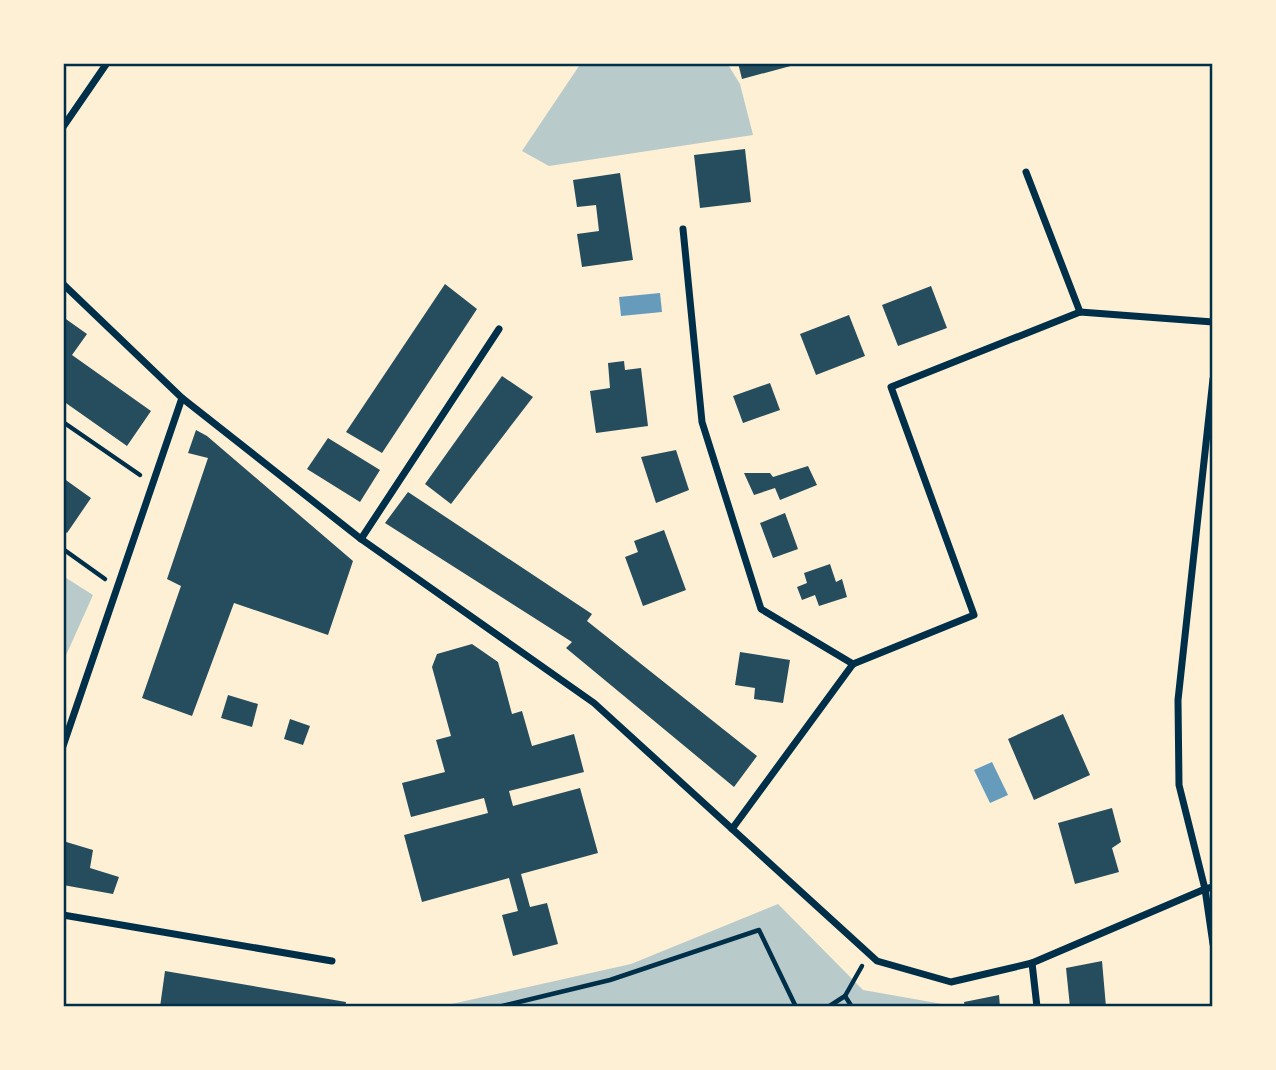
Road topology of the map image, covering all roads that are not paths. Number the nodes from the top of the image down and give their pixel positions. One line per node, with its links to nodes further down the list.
1 (107, 63): 2 (street)
2 (63, 127)
3 (1026, 172): 6 (street)
4 (683, 229): 12 (street)
5 (63, 285): 10 (street)
6 (1080, 312): 7 (street); 12 (street)
7 (1213, 323)
8 (499, 329): 11 (street)
9 (1213, 379): 15 (street)
10 (182, 398): 11 (street); 13 (street)
11 (360, 539): 14 (street)
12 (853, 664): 14 (street)
13 (63, 746)
14 (732, 829): 19 (street)
15 (1209, 888): 17 (street); 19 (street)
16 (63, 915): 18 (street)
17 (1213, 944)
18 (332, 961)
19 (1031, 963): 20 (street)
20 (1037, 1007)

